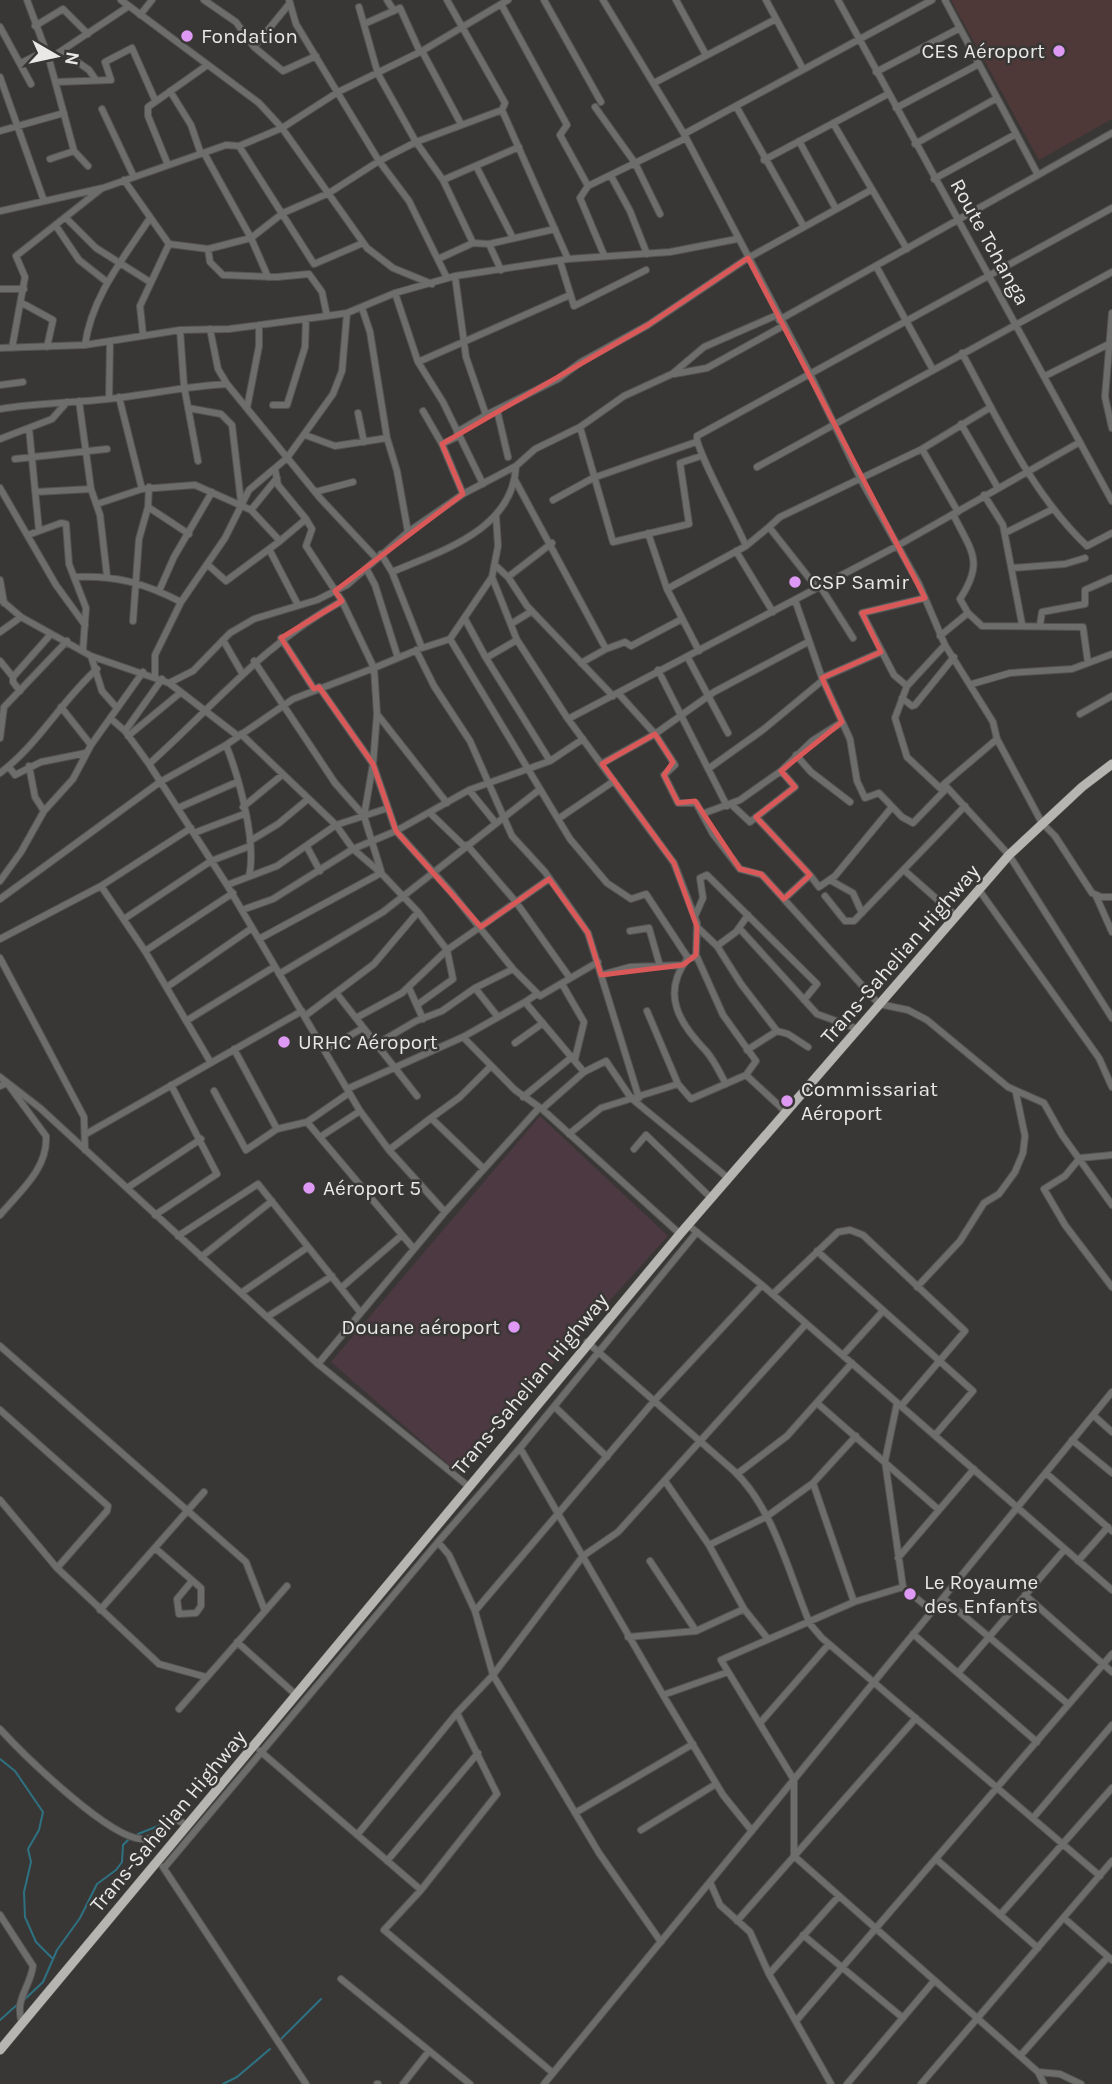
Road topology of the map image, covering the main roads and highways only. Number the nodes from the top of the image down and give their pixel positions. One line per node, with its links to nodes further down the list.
1 (1112, 764): 2 (highway, Trans-Sahelian Highway)
2 (0, 2050)

